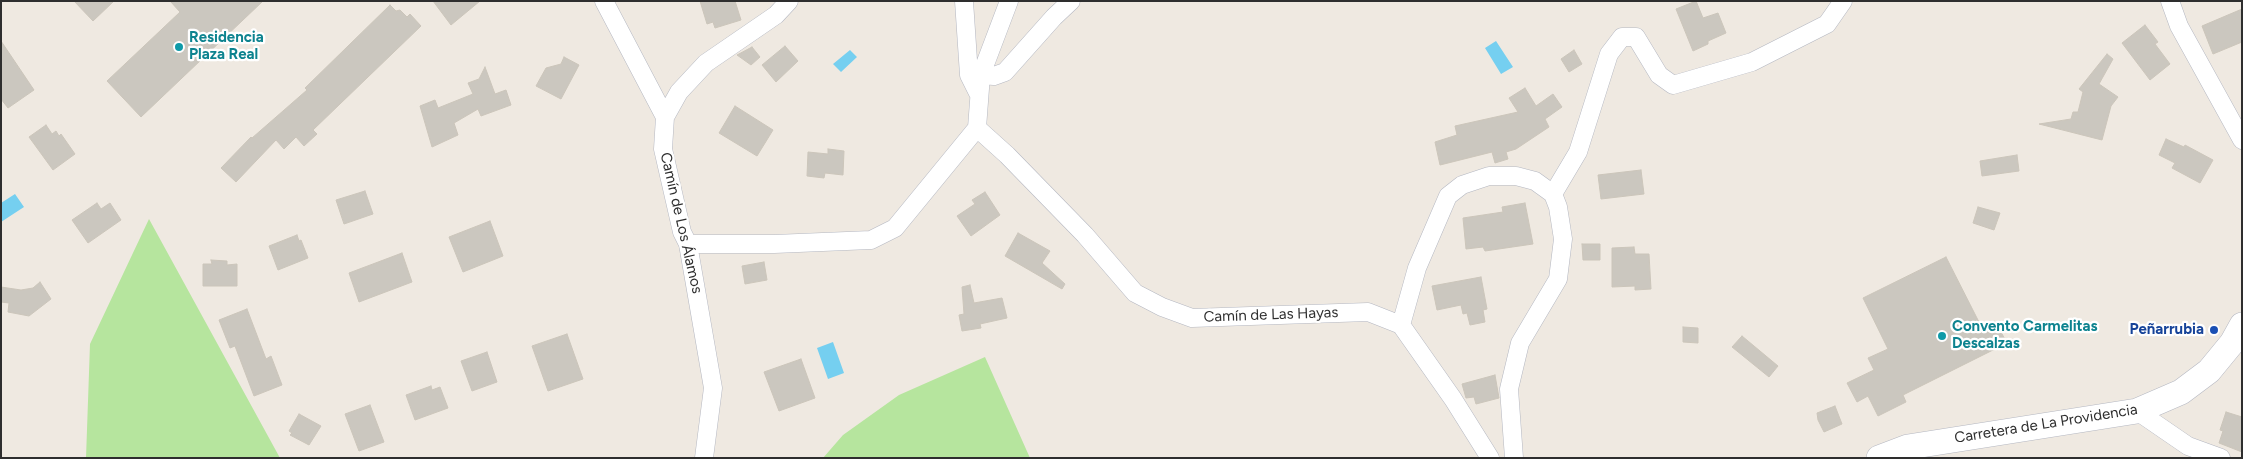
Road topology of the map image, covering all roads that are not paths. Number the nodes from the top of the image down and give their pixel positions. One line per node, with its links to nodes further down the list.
1 (604, 1): 10 (street)
2 (788, 1): 10 (street)
3 (964, 1): 9 (street)
4 (1009, 1): 8 (street)
5 (1071, 1): 8 (street)
6 (1843, 1): 13 (street)
7 (2170, 1): 12 (street)
8 (981, 75): 9 (street)
9 (979, 95): 11 (street)
10 (666, 117): 14 (street, Camín de Los Álamos)
11 (977, 128): 14 (street); 15 (street, Camín de Las Hayas)
12 (2242, 140)
13 (1553, 194): 15 (street); 20 (street)
14 (688, 244): 18 (street, Camín de Los Álamos)
15 (1401, 325): 19 (street)
16 (2242, 325): 17 (street, Carretera de La Providencia)
17 (2137, 411): 21 (street, Carretera de La Providencia); 22 (street)
18 (704, 458)
19 (1490, 458)
20 (1514, 458)
21 (1880, 458)
22 (2221, 458)

